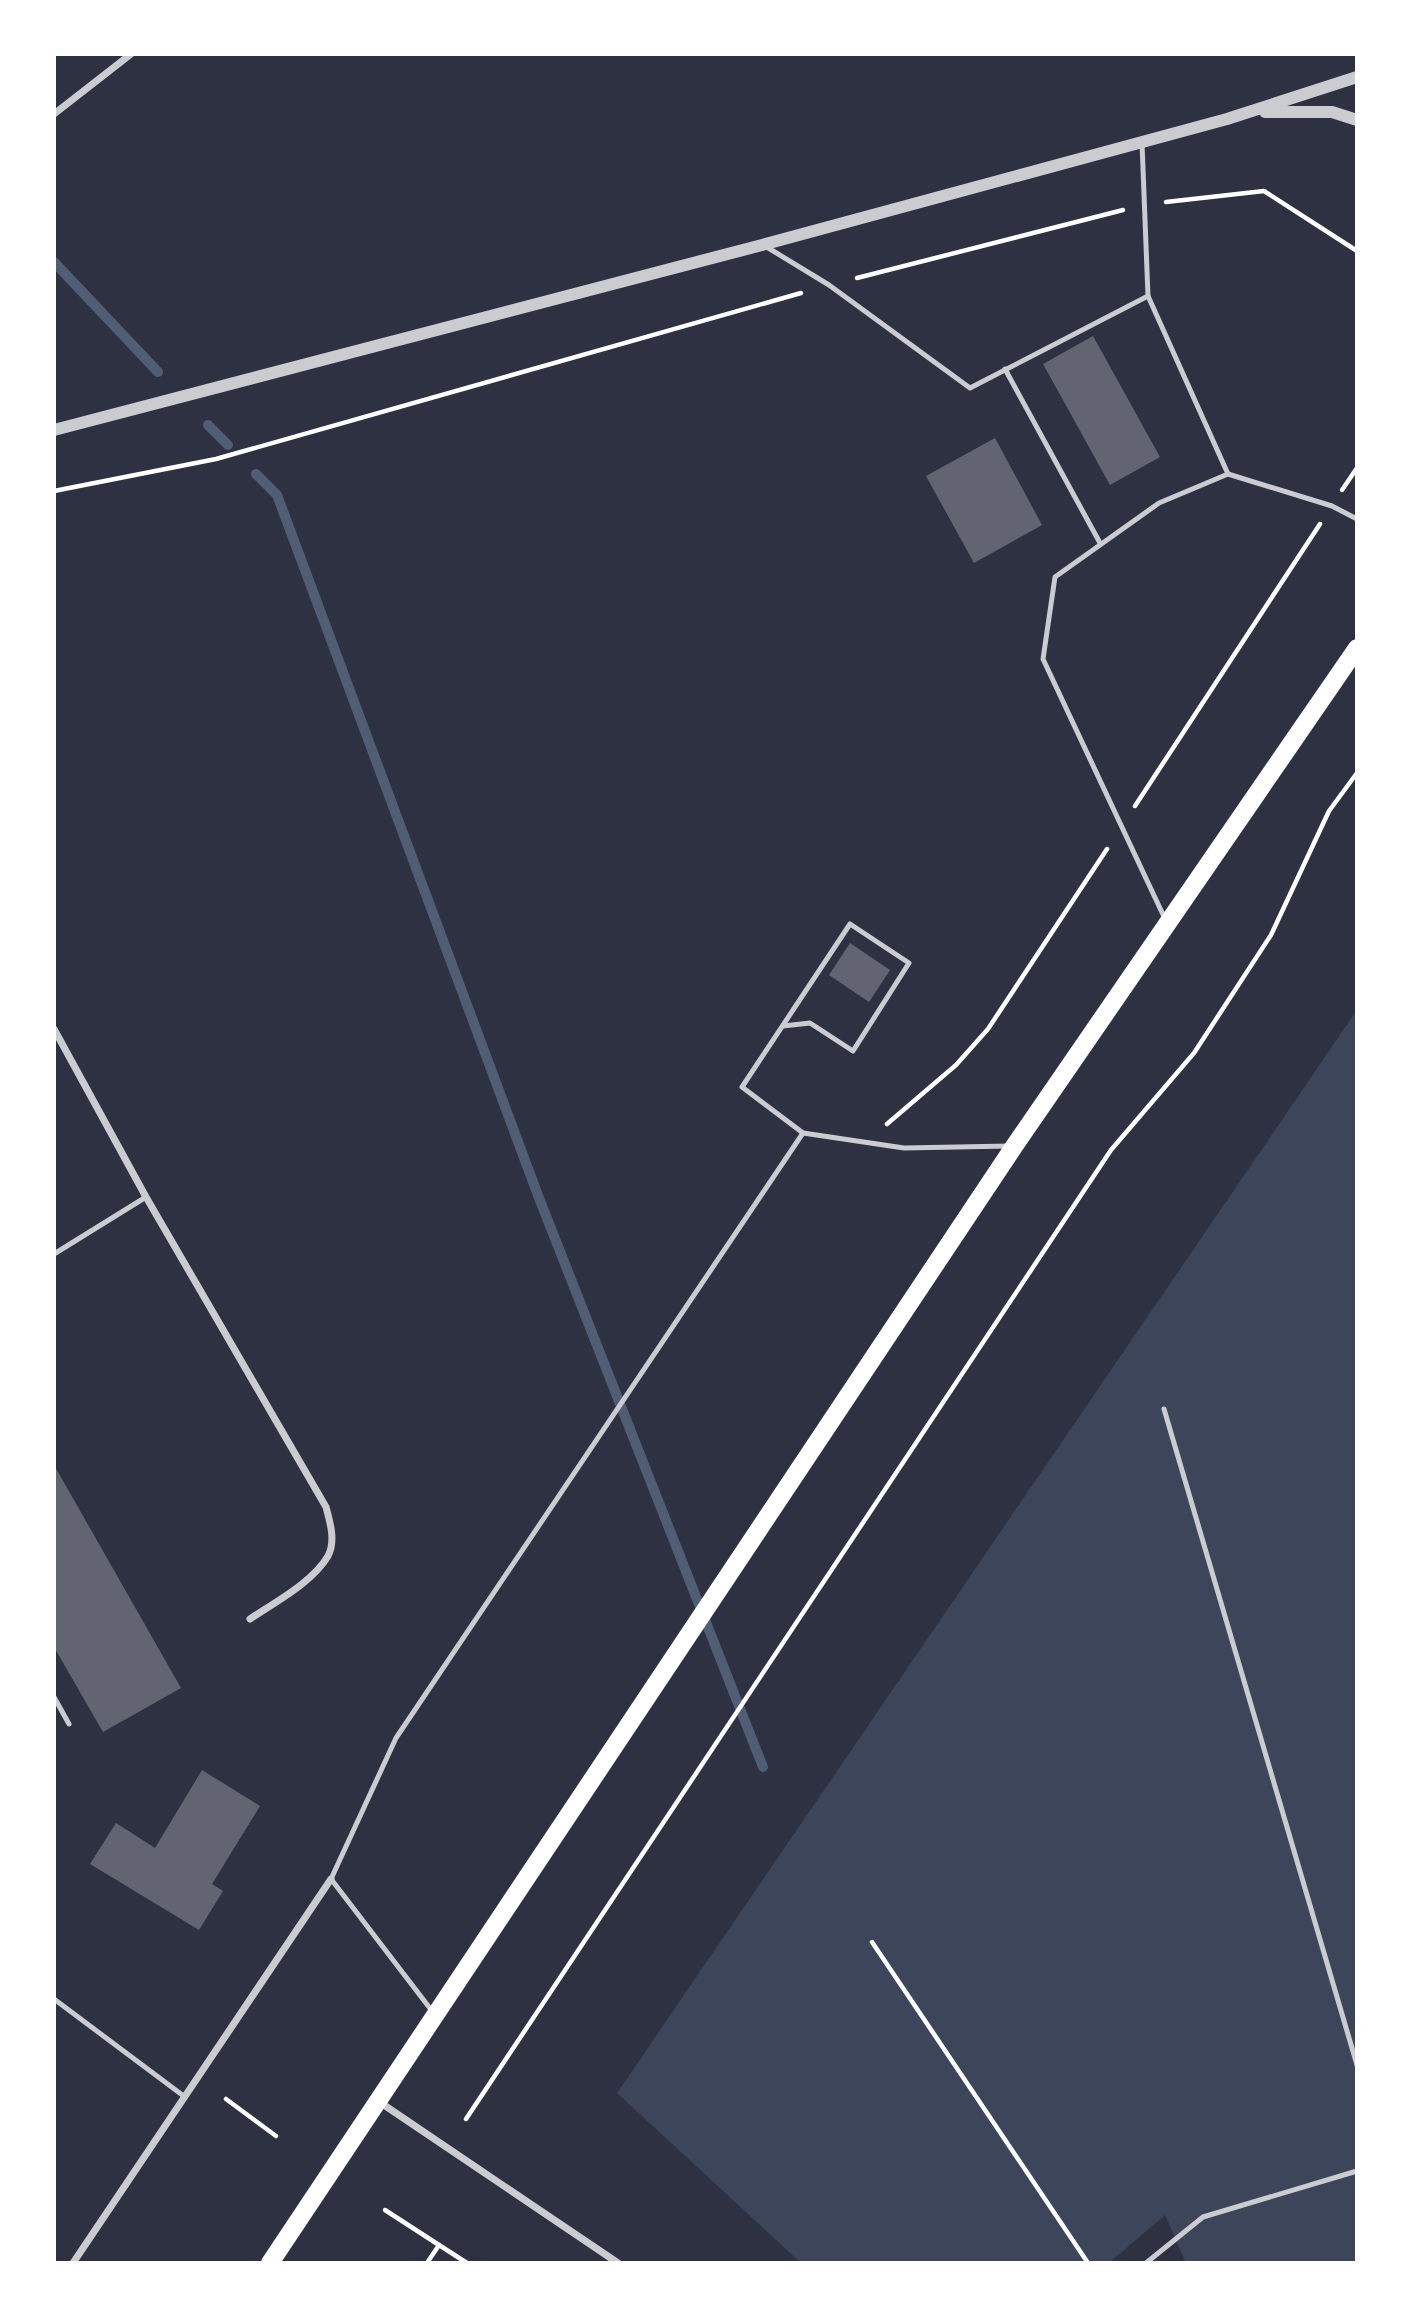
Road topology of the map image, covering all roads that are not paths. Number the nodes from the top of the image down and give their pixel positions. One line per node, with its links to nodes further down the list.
1 (131, 54): 3 (street)
2 (1357, 77): 4 (street)
3 (54, 114)
4 (1227, 119): 5 (street); 6 (street)
5 (1357, 120)
6 (1142, 142): 7 (street); 8 (lane)
7 (762, 245): 9 (lane); 10 (street)
8 (1148, 296): 9 (lane); 11 (lane)
9 (1005, 369): 13 (lane)
10 (54, 430)
11 (1228, 474): 12 (lane); 13 (lane)
12 (1357, 519)
13 (1100, 543): 15 (lane)
14 (1357, 648): 15 (main road)
15 (1167, 923): 19 (main road)
16 (783, 1026): 16 (lane); 18 (lane)
17 (54, 1029): 20 (street)
18 (803, 1133): 19 (lane); 26 (lane)
19 (1015, 1145): 28 (main road)
20 (146, 1197): 21 (lane); 23 (street)
21 (54, 1254)
22 (1164, 1409): 29 (lane)
23 (250, 1619)
24 (54, 1697): 25 (lane)
25 (69, 1724)
26 (331, 1879): 28 (lane); 30 (street)
27 (54, 1998): 30 (lane)
28 (436, 2015): 31 (main road)
29 (1357, 2065)
30 (186, 2097): 33 (street)
31 (378, 2101): 34 (main road); 35 (street)
32 (1357, 2171): 36 (lane)
33 (73, 2263)
34 (270, 2263)
35 (618, 2263)
36 (1146, 2263)

